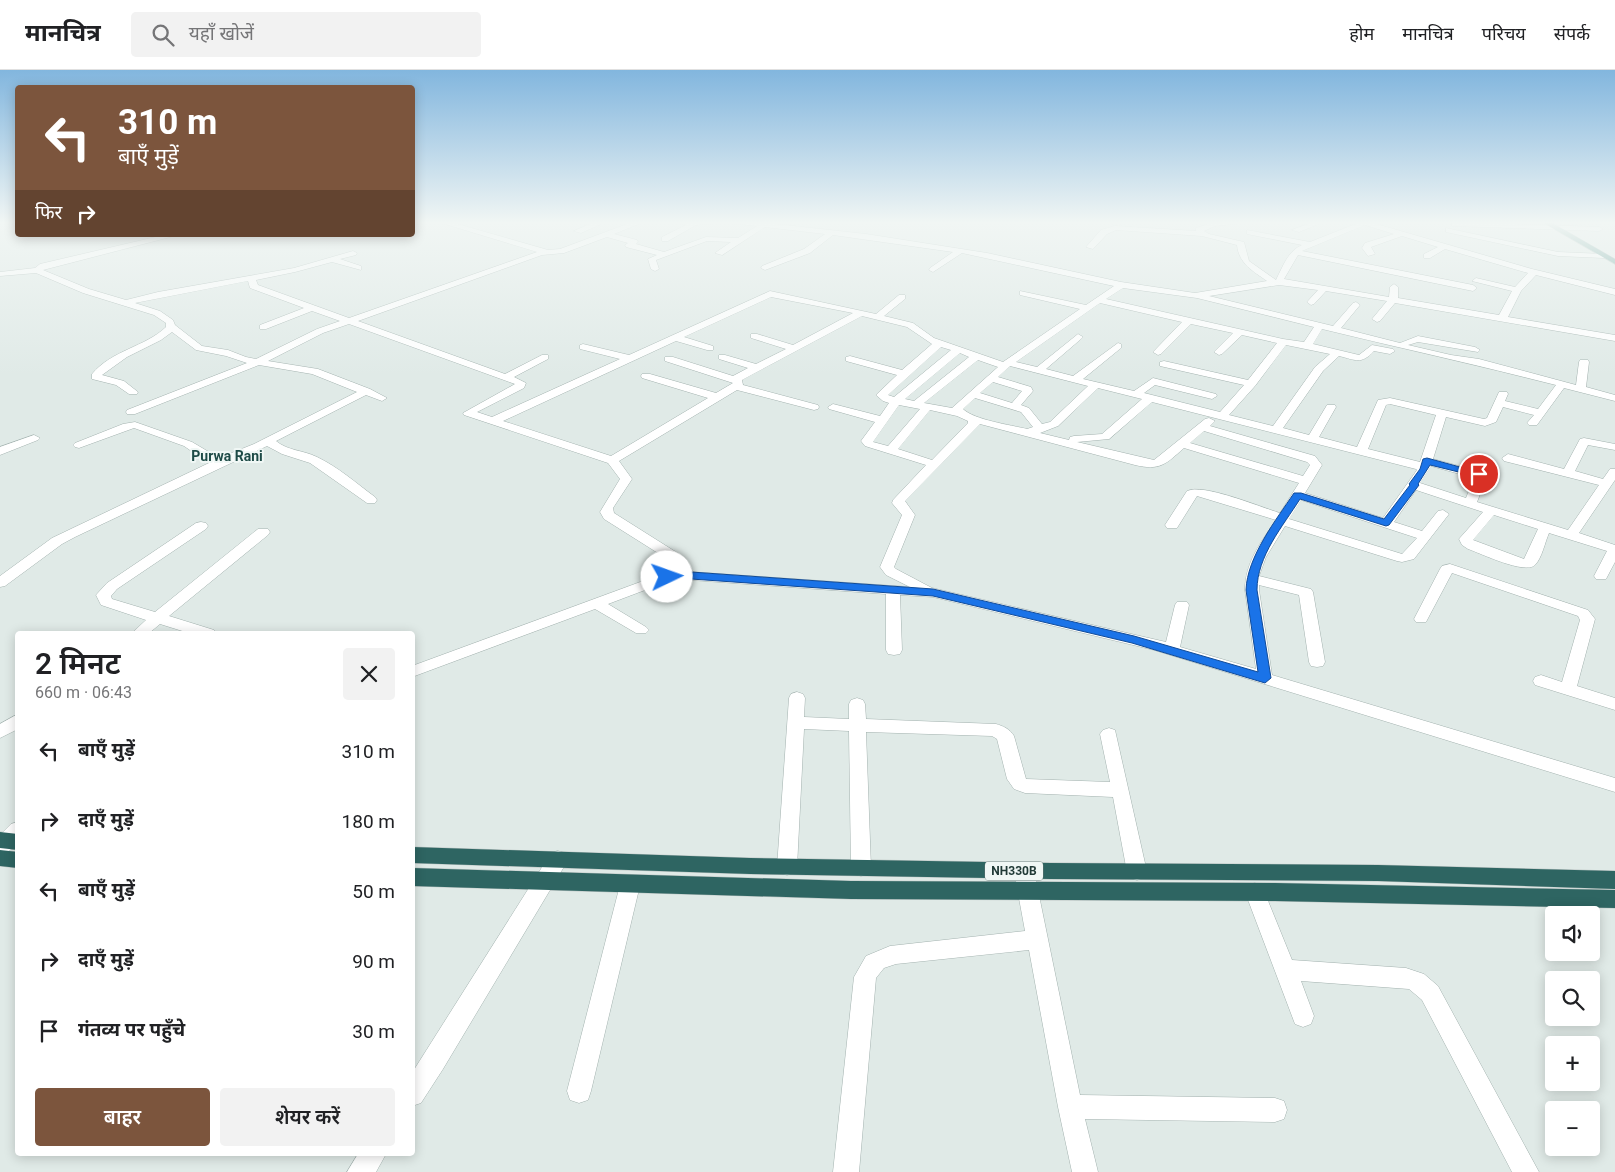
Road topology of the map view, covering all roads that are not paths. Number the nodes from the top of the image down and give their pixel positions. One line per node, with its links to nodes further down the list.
1 (20, 272): 12 (street)
2 (41, 272): 29 (street)
3 (283, 272): 14 (street)
4 (487, 272): 39 (street)
5 (1065, 272): 17 (street)
6 (1261, 272): 16 (street)
7 (1283, 272): 16 (street)
8 (1364, 272): 23 (street)
9 (1440, 272): 15 (street)
10 (1534, 272): 20 (street)
11 (1536, 272): 13 (street)
12 (0, 274)
13 (1544, 274): 21 (street)
14 (251, 279): 29 (street); 31 (street)
15 (1476, 282): 20 (street); 23 (street)
16 (1277, 283): 19 (street); 24 (street)
17 (1120, 285): 24 (street); 26 (street)
18 (1394, 287): 27 (street)
19 (1324, 288): 27 (street); 28 (street)
20 (1517, 290): 37 (street)
21 (1615, 292)
22 (1023, 294): 32 (street)
23 (1440, 295): 27 (street); 37 (street)
24 (1195, 296): 35 (street)
25 (902, 297): 34 (street)
26 (1098, 300): 32 (street); 38 (street)
27 (1393, 300): 36 (street)
28 (1311, 302)
29 (125, 303): 41 (street)
30 (1356, 305): 44 (street)
31 (311, 308): 39 (street); 43 (street)
32 (1087, 308): 74 (street)
33 (862, 312): 34 (street); 48 (street); 59 (street)
34 (877, 317): 53 (street)
35 (1234, 318): 38 (street); 42 (street); 45 (street)
36 (1378, 319)
37 (1502, 319): 46 (street)
38 (1189, 320): 63 (street)
39 (348, 321): 72 (street); 80 (street)
40 (1584, 322): 46 (street)
41 (170, 326): 72 (street); 89 (street)
42 (1320, 326): 44 (street); 57 (street)
43 (263, 327)
44 (1336, 329): 54 (street)
45 (1240, 332): 51 (street); 64 (street)
46 (1586, 333): 50 (street)
47 (754, 336): 59 (street)
48 (674, 337): 58 (street); 68 (street)
49 (1078, 337): 77 (street)
50 (1615, 338)
51 (1283, 342): 57 (street); 84 (street)
52 (1433, 342): 54 (street); 61 (street); 62 (street)
53 (939, 343): 60 (street); 78 (street)
54 (1400, 344): 62 (street)
55 (583, 346): 68 (street)
56 (1118, 346): 82 (street)
57 (1305, 346): 65 (street)
58 (710, 348)
59 (794, 348): 76 (street)
60 (958, 350): 66 (street); 97 (street)
61 (1475, 350)
62 (1426, 351): 86 (street)
63 (1158, 352)
64 (1219, 352)
65 (1337, 353): 86 (street); 115 (street)
66 (976, 356): 74 (street); 98 (street)
67 (545, 357): 80 (street)
68 (628, 358): 111 (street)
69 (722, 358): 76 (street)
70 (669, 359): 83 (street)
71 (850, 360): 78 (street)
72 (258, 362): 88 (street); 104 (street)
73 (1584, 362): 87 (street)
74 (1007, 364): 77 (street); 81 (street)
75 (1164, 364): 84 (street)
76 (757, 368): 83 (street)
77 (1038, 371): 82 (street)
78 (904, 374): 97 (street)
79 (646, 376): 93 (street)
80 (506, 378): 111 (street)
81 (991, 378): 90 (street); 99 (street)
82 (1075, 380): 85 (street)
83 (735, 383): 93 (street); 100 (street)
84 (1251, 384): 108 (street)
85 (1094, 385): 91 (street); 114 (street)
86 (1559, 388): 87 (street); 106 (street)
87 (1582, 389): 96 (street)
88 (366, 391): 94 (street); 120 (street)
89 (133, 392)
90 (973, 394): 99 (street); 105 (street)
91 (1134, 395): 92 (street); 95 (street)
92 (1212, 396)
93 (717, 397): 128 (street)
94 (382, 398)
95 (1150, 398): 108 (street); 118 (street)
96 (1615, 398)
97 (896, 401): 98 (street); 110 (street)
98 (915, 404): 102 (street)
99 (1015, 406): 114 (street)
100 (814, 407)
101 (833, 407): 110 (street)
102 (927, 407): 105 (street); 125 (street)
103 (1331, 407): 119 (street)
104 (131, 412)
105 (960, 413): 109 (street)
106 (1540, 413): 107 (street); 112 (street)
107 (1442, 414): 126 (street); 131 (street)
108 (1219, 416): 113 (street); 115 (street)
109 (974, 419): 116 (street); 130 (street)
110 (882, 420): 125 (street)
111 (493, 421): 128 (street)
112 (1533, 423)
113 (1203, 427): 121 (street); 134 (street)
114 (1040, 429): 116 (street)
115 (1276, 430): 119 (street)
116 (1028, 433): 118 (street)
117 (34, 438): 124 (street)
118 (1050, 438): 121 (street)
119 (1312, 439): 126 (street)
120 (269, 441): 129 (street); 138 (street)
121 (1182, 444): 134 (street)
122 (79, 445): 129 (street)
123 (1615, 447): 133 (street)
124 (0, 451)
125 (890, 451): 130 (street)
126 (1361, 451): 131 (street)
127 (1508, 458): 133 (street)
128 (612, 460): 152 (street)
129 (218, 462): 156 (street)
130 (934, 464): 158 (street)
131 (1425, 465): 136 (street); 139 (street)
132 (1614, 472): 135 (street)
133 (1568, 473): 135 (street)
134 (1306, 481): 137 (street)
135 (1606, 483): 148 (street)
136 (1414, 485): 139 (street); 143 (street)
137 (1298, 495): 142 (street); 143 (street)
138 (371, 500)
139 (1470, 504): 140 (street)
140 (1492, 510): 146 (street); 151 (street)
141 (1443, 514): 149 (street)
142 (1282, 519): 144 (street); 149 (street); 155 (street)
143 (1386, 523): 149 (street)
144 (1172, 525)
145 (202, 526): 161 (street)
146 (1545, 527): 148 (street); 151 (street)
147 (263, 532): 161 (street)
148 (1571, 535): 150 (street)
149 (1425, 536)
150 (1615, 549): 154 (street)
151 (1489, 552): 153 (street)
152 (688, 576): 157 (street); 159 (street)
153 (1475, 576): 162 (street); 172 (street)
154 (1602, 576)
155 (1252, 579): 168 (street); 170 (street)
156 (0, 583)
157 (893, 590): 158 (street); 166 (street)
158 (933, 593): 167 (street)
159 (596, 603): 163 (street); 169 (street)
160 (1182, 605): 167 (street)
161 (159, 617): 164 (street); 165 (street)
162 (1421, 619)
163 (640, 630)
164 (142, 631)
165 (200, 631)
166 (894, 650)
167 (1172, 650): 170 (street)
168 (1318, 662)
169 (415, 671)
170 (1265, 678): 181 (street)
171 (1541, 681): 172 (street)
172 (1568, 690): 175 (street)
173 (797, 698): 177 (street)
174 (856, 704): 178 (street)
175 (1615, 704)
176 (15, 722): 179 (street)
177 (796, 724): 178 (street); 187 (street)
178 (857, 725): 182 (street); 188 (street)
179 (0, 732)
180 (1109, 734): 182 (street)
181 (1615, 785)
182 (1120, 790): 189 (street)
183 (7, 843): 184 (highway)
184 (15, 855)
185 (415, 855): 186 (highway, NH330B)
186 (558, 859): 187 (highway, NH330B); 192 (street)
187 (787, 867): 188 (highway, NH330B)
188 (861, 868): 193 (highway, NH330B)
189 (1137, 872): 191 (highway, NH330B); 193 (highway, NH330B)
190 (415, 877): 192 (highway, NH330B)
191 (1615, 880)
192 (545, 881): 194 (highway, NH330B); 200 (street)
193 (1026, 881): 194 (highway, NH330B); 195 (highway, NH330B); 197 (street)
194 (630, 884): 201 (street)
195 (1255, 892): 196 (highway, NH330B); 198 (street)
196 (1615, 899)
197 (1038, 939): 202 (street); 206 (street)
198 (1285, 970): 199 (street); 208 (street)
199 (1303, 1016)
200 (415, 1090)
201 (578, 1091)
202 (1070, 1106): 203 (street); 207 (street)
203 (1275, 1110)
204 (372, 1156): 205 (street)
205 (360, 1172)
206 (846, 1172)
207 (1085, 1172)
208 (1526, 1172)

